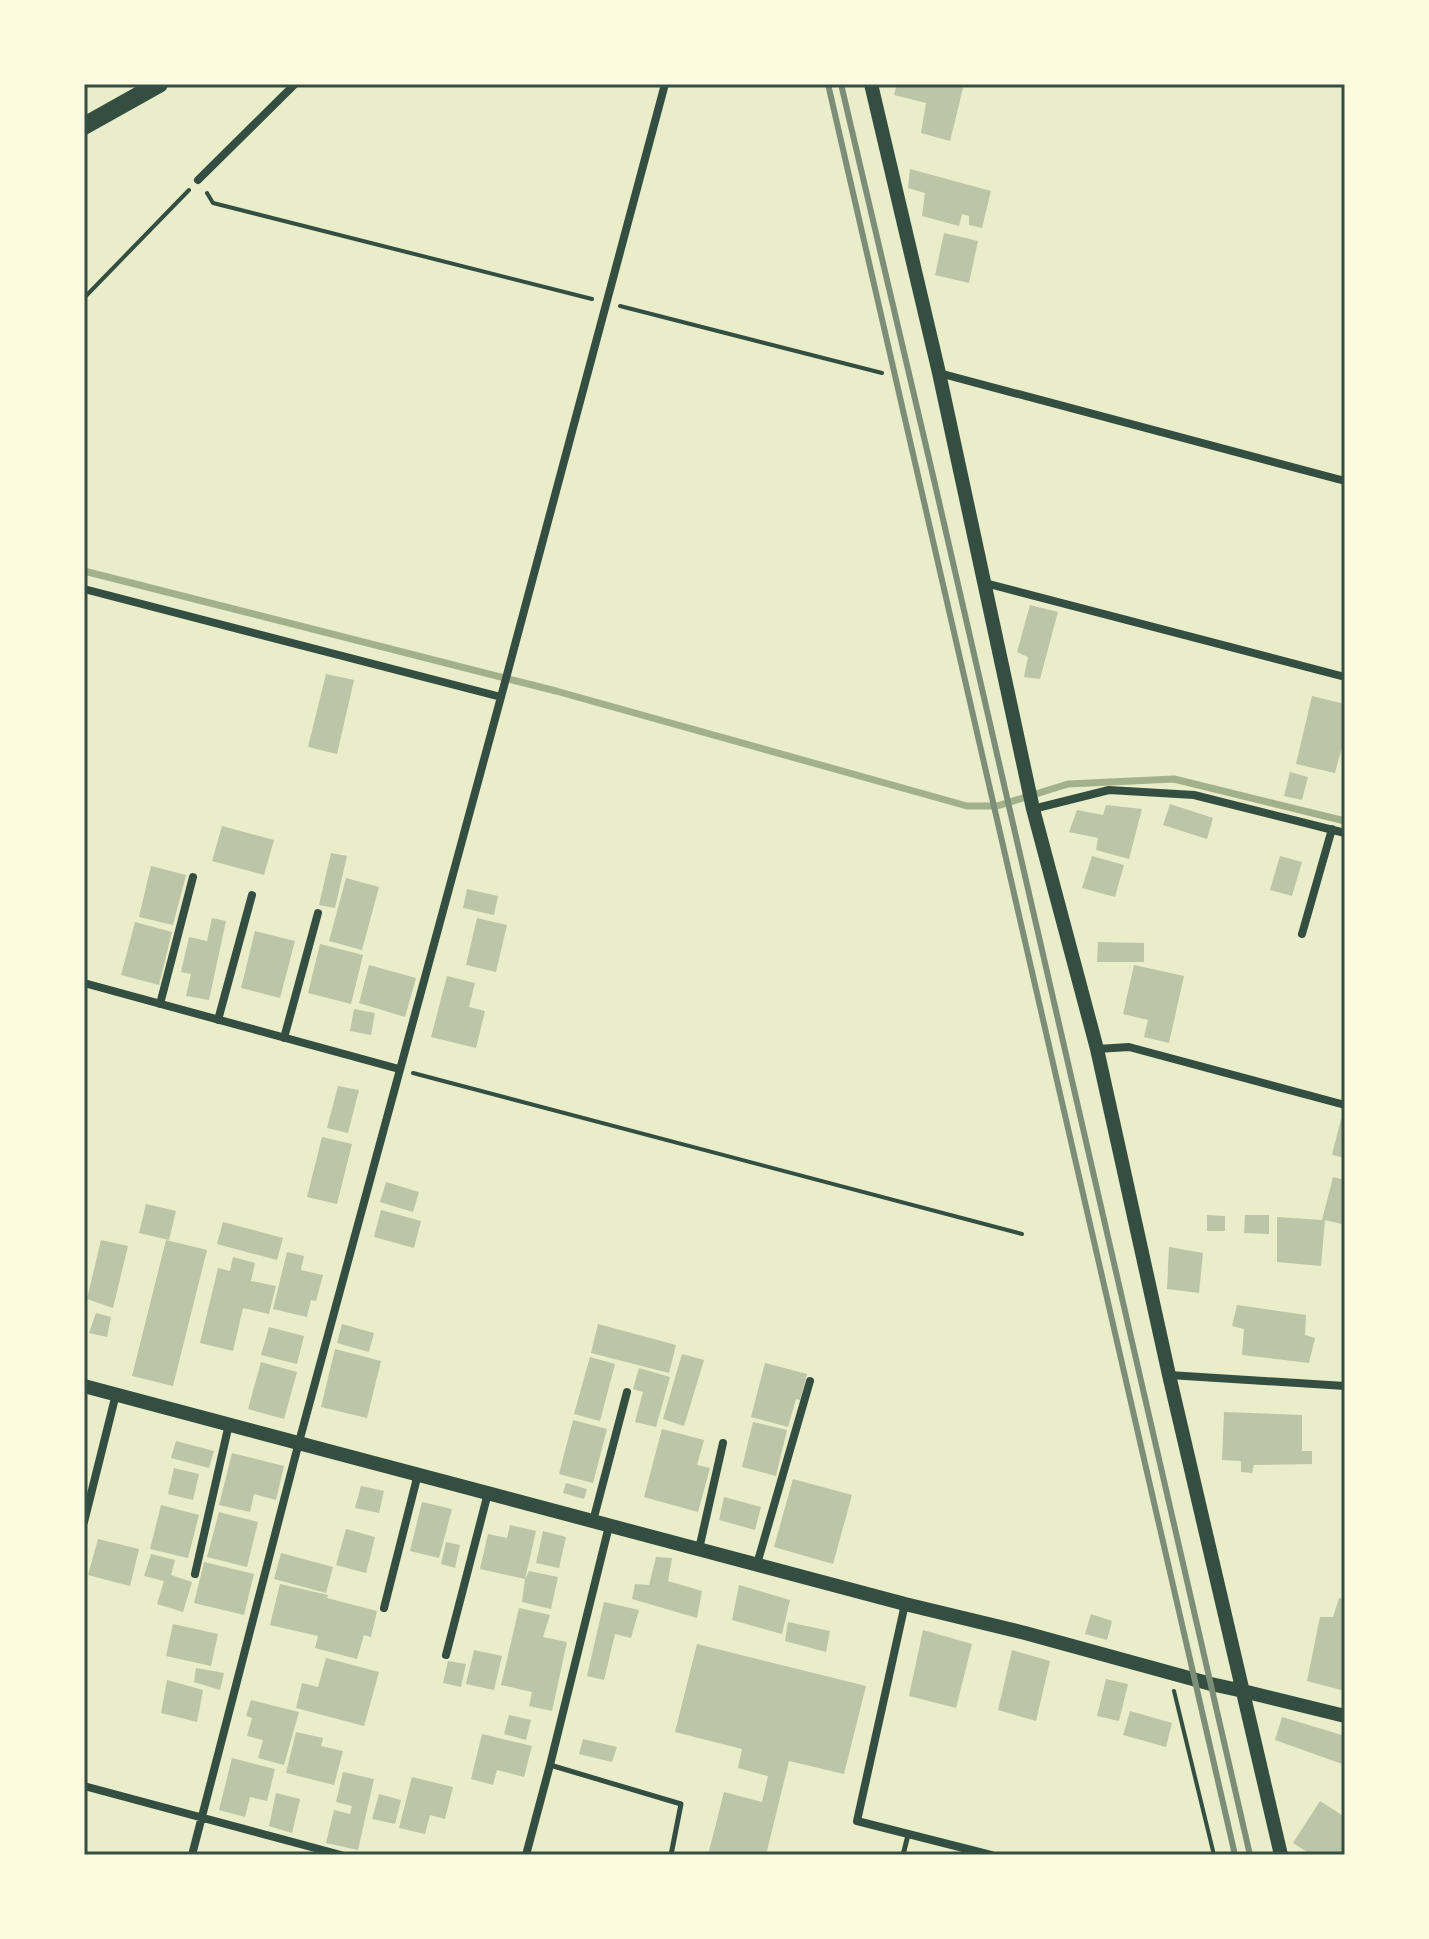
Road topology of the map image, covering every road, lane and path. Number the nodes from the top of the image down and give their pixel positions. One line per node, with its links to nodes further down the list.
1 (159, 84): 5 (main road)
2 (295, 84): 6 (street)
3 (665, 84): 8 (street)
4 (871, 84): 10 (street)
5 (84, 126)
6 (198, 180): 7 (path); 8 (path)
7 (84, 298)
8 (605, 302): 9 (path); 15 (street)
9 (882, 373)
10 (939, 373): 11 (street); 12 (street)
11 (1345, 481)
12 (985, 583): 14 (street); 16 (street)
13 (84, 589): 15 (street)
14 (1345, 677)
15 (501, 697): 28 (street)
16 (1033, 809): 17 (street); 27 (street)
17 (1332, 829): 18 (street); 22 (street)
18 (1345, 833)
19 (193, 877): 24 (street)
20 (252, 895): 25 (street)
21 (318, 913): 26 (street)
22 (1302, 934)
23 (84, 983): 24 (street)
24 (160, 1004): 25 (street)
25 (218, 1020): 26 (street)
26 (284, 1038): 28 (street)
27 (1097, 1049): 29 (street); 31 (street)
28 (399, 1069): 30 (path); 38 (street)
29 (1345, 1105)
30 (1022, 1234)
31 (1169, 1375): 34 (street); 52 (street)
32 (810, 1381): 46 (street)
33 (84, 1386): 36 (street)
34 (1345, 1386)
35 (627, 1392): 42 (street)
36 (116, 1394): 37 (street); 43 (street)
37 (229, 1424): 38 (street); 47 (street)
38 (299, 1442): 40 (street); 56 (street)
39 (723, 1443): 45 (street)
40 (418, 1474): 41 (street); 49 (street)
41 (488, 1493): 42 (street); 50 (street)
42 (593, 1521): 44 (street)
43 (84, 1522)
44 (609, 1526): 45 (street); 54 (street)
45 (699, 1549): 46 (street)
46 (757, 1564): 48 (street)
47 (195, 1574)
48 (905, 1604): 51 (street); 57 (street)
49 (384, 1608)
50 (446, 1655)
51 (1169, 1673): 52 (street); 64 (path)
52 (1243, 1691): 53 (street); 65 (street)
53 (1345, 1716)
54 (550, 1765): 60 (street); 61 (lane)
55 (84, 1786): 56 (street)
56 (202, 1818): 58 (street); 59 (street)
57 (908, 1834): 62 (lane); 63 (street)
58 (192, 1855)
59 (341, 1855)
60 (526, 1855)
61 (671, 1855)
62 (903, 1855)
63 (991, 1855)
64 (1214, 1855)
65 (1281, 1855)

